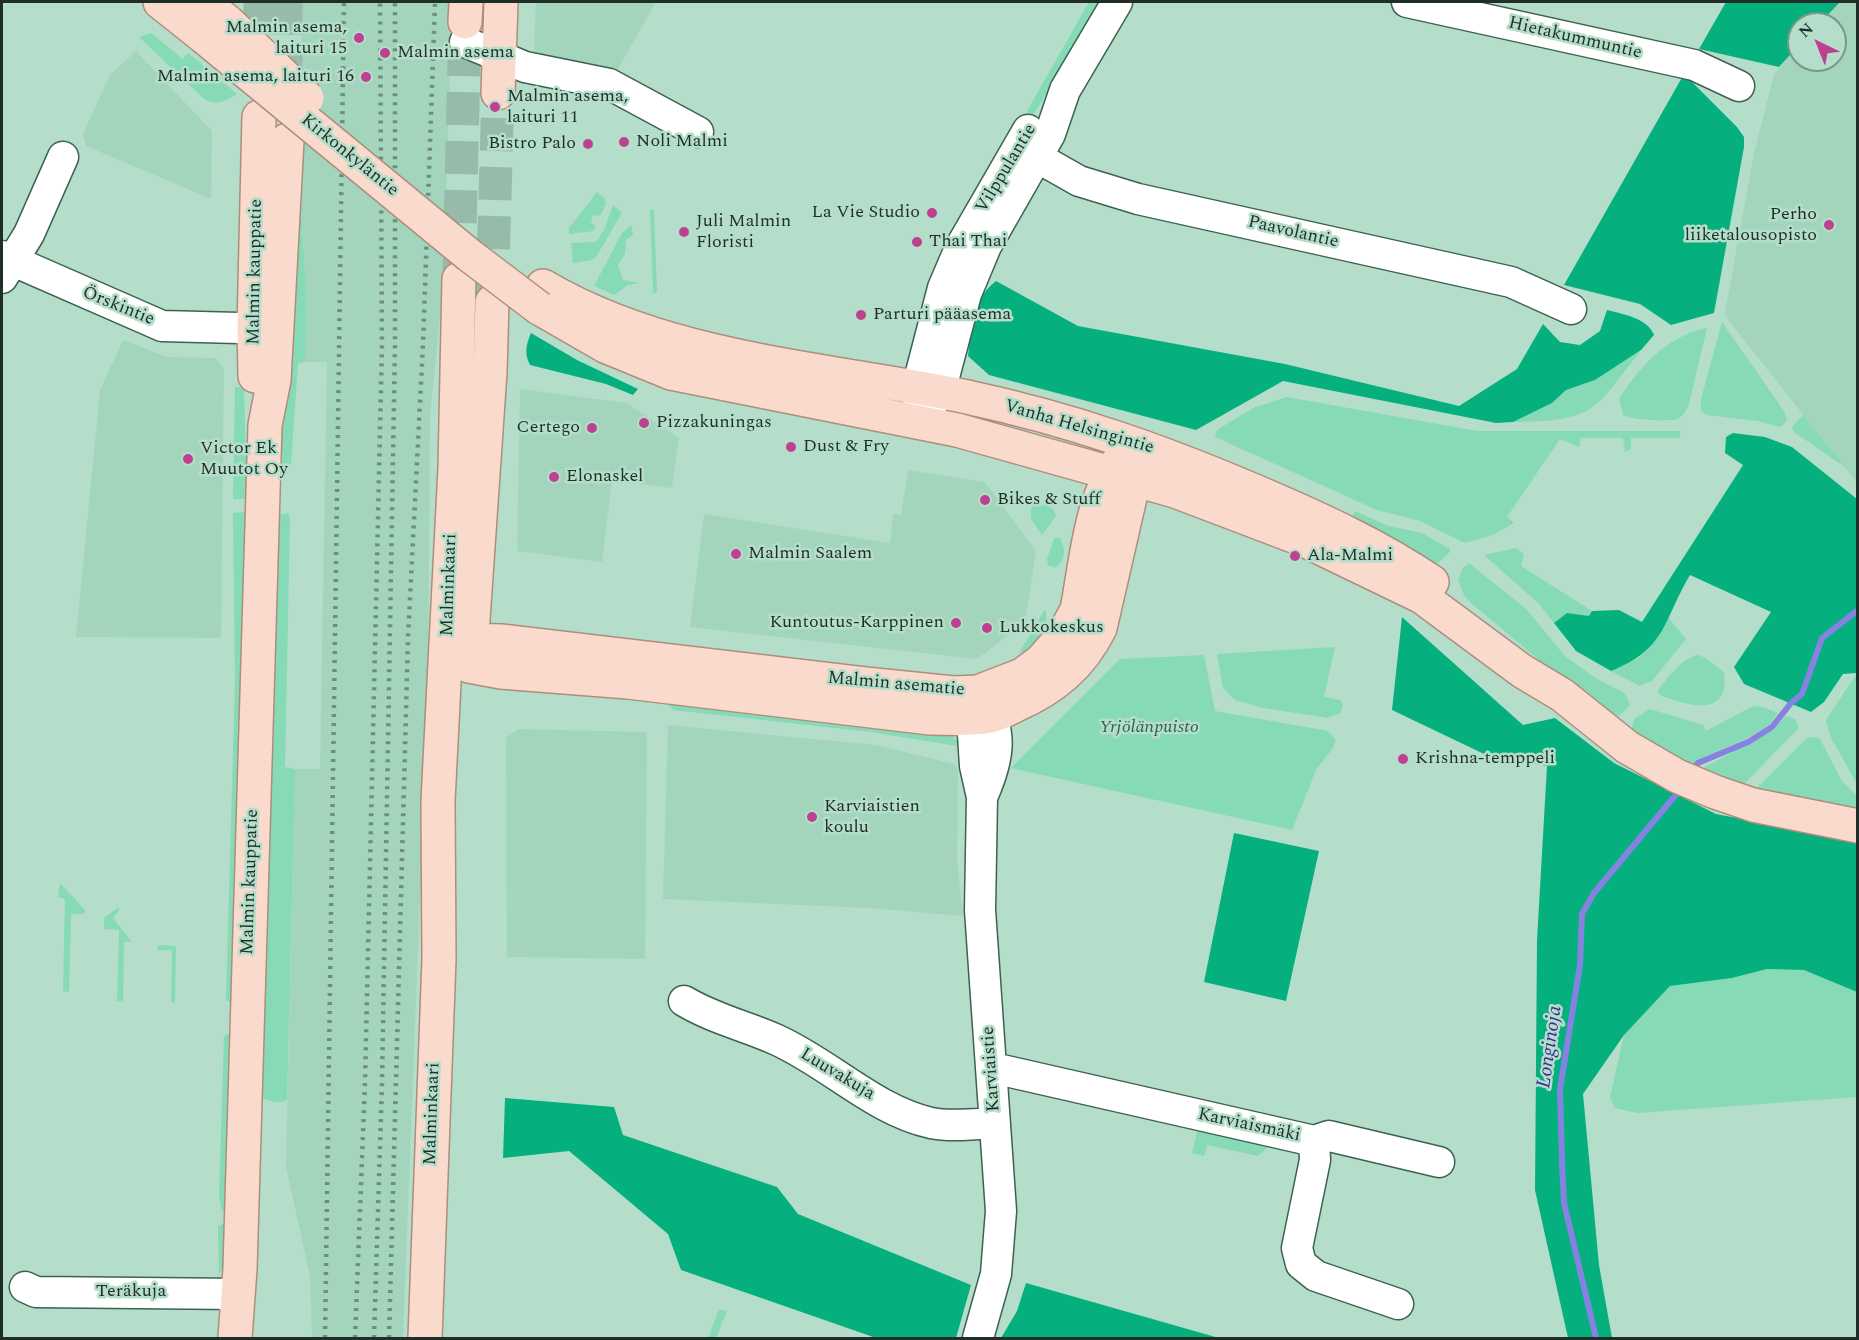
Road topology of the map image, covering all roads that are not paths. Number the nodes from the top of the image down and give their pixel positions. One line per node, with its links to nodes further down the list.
1 (501, 2): 6 (main road)
2 (1117, 2): 12 (street, Vilppulantie)
3 (1407, 2): 7 (street, Hietakummuntie)
4 (181, 7): 16 (main road, Kirkonkyläntie, bridge)
5 (465, 22): 6 (street)
6 (500, 56): 8 (main road); 10 (street)
7 (1739, 86)
8 (498, 93)
9 (259, 117): 19 (main road, Malmin kauppatie)
10 (698, 132)
11 (287, 140): 19 (main road, Malmin kauppatie)
12 (1028, 153): 18 (street, Paavolantie); 20 (street, Vilppulantie)
13 (63, 156): 14 (street)
14 (5, 265): 19 (street, Örskintie)
15 (459, 279): 24 (main road, Malminkaari)
16 (540, 296): 20 (main road, Vanha Helsingintie); 21 (main road, Vanha Helsingintie)
17 (492, 303): 24 (main road, Malminkaari)
18 (1571, 309)
19 (265, 329): 34 (main road, Malmin kauppatie)
20 (928, 390): 21 (street, Vilppulantie); 22 (main road, Vanha Helsingintie)
21 (920, 423): 23 (main road, Vanha Helsingintie)
22 (1132, 441): 23 (main road, Malmin asematie); 25 (main road, Vanha Helsingintie)
23 (1122, 476): 25 (main road, Vanha Helsingintie); 26 (main road, Malmin asematie)
24 (462, 653): 26 (main road, Malmin asematie); 37 (main road, Malminkaari)
25 (1562, 695): 27 (main road, Vanha Helsingintie)
26 (981, 708): 29 (street, Karviaistie)
27 (1857, 826)
28 (684, 1001): 30 (street, Luuvakuja)
29 (993, 1068): 30 (street, Karviaistie); 31 (street, Karviaismäki)
30 (995, 1123): 38 (street, Karviaistie)
31 (1314, 1141): 32 (street); 35 (street, Karviaismäki)
32 (1439, 1161)
33 (25, 1287): 34 (street, Teräkuja)
34 (239, 1294): 36 (main road, Malmin kauppatie)
35 (1398, 1304)
36 (234, 1338)
37 (425, 1338)
38 (978, 1338)

